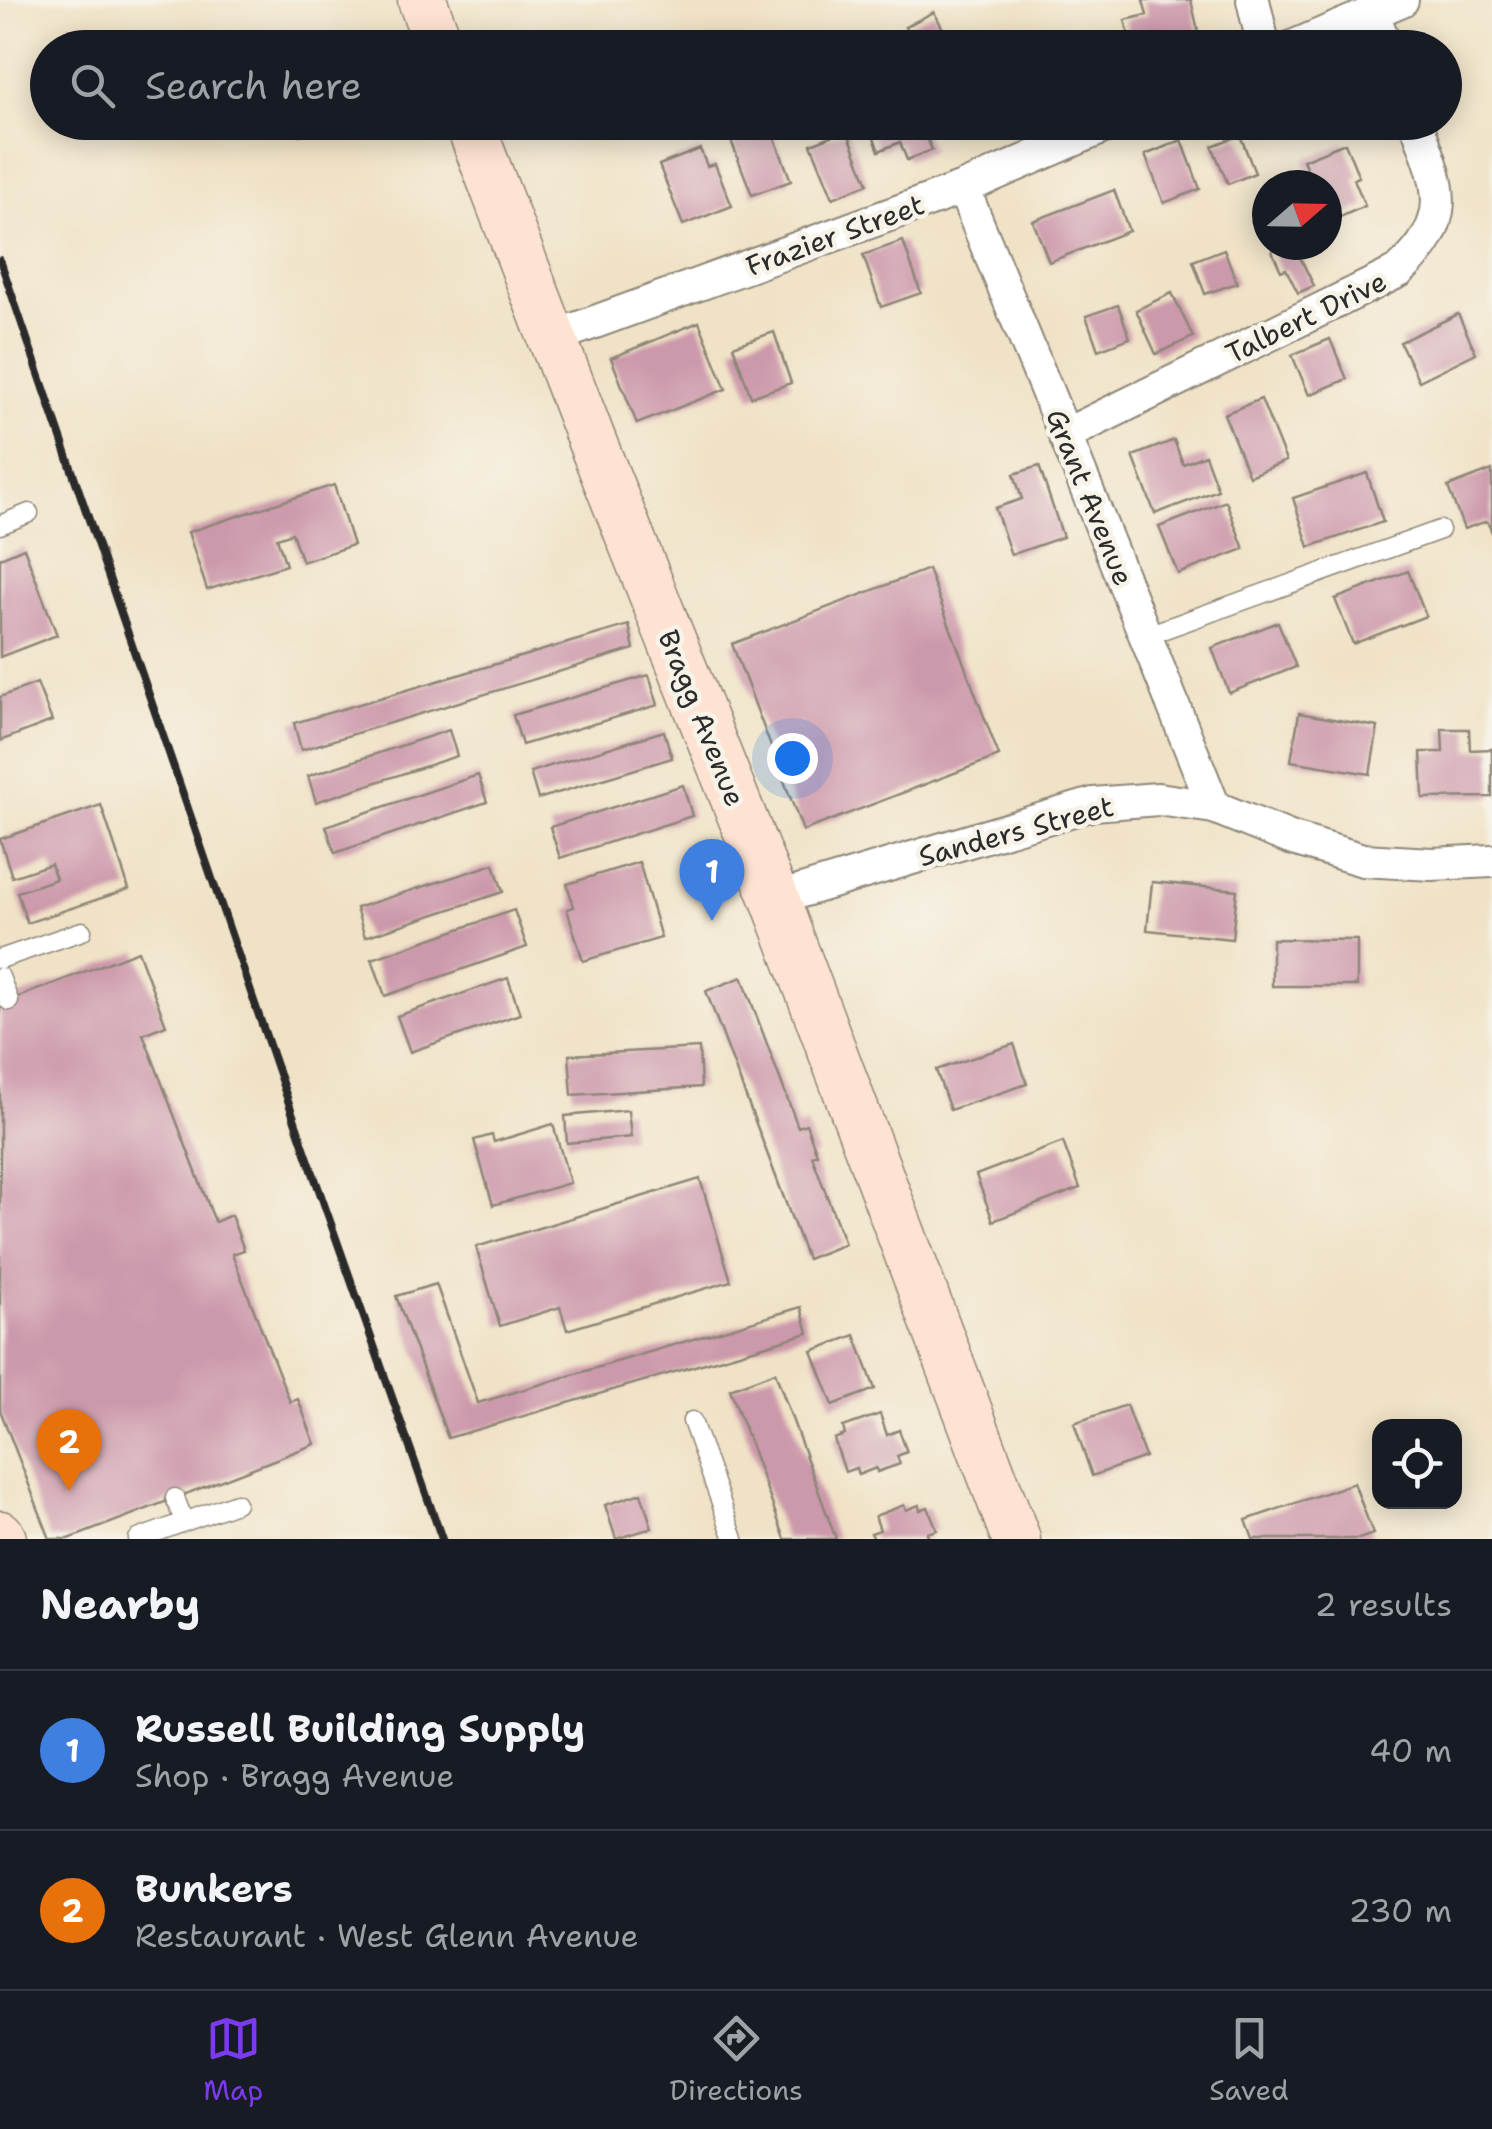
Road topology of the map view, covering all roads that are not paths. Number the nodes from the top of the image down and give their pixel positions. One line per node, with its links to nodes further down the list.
1 (422, 0): 4 (main road)
2 (1253, 0): 5 (street)
3 (1387, 6): 6 (street)
4 (433, 30)
5 (1260, 30)
6 (1332, 30)
7 (476, 140): 11 (main road, Bragg Avenue)
8 (1073, 140): 10 (street, Frazier Street)
9 (1423, 140): 12 (street, Talbert Drive)
10 (962, 188): 11 (street, Frazier Street); 12 (street, Grant Avenue)
11 (551, 338): 19 (main road, Bragg Avenue)
12 (1066, 435): 16 (street, Grant Avenue)
13 (29, 513): 14 (lane)
14 (0, 525)
15 (1440, 530): 16 (lane)
16 (1145, 636): 17 (street, Grant Avenue)
17 (1214, 807): 18 (street, Sanders Street); 19 (street, Sanders Street)
18 (1492, 861)
19 (775, 899): 30 (main road, Bragg Avenue)
20 (82, 931): 21 (lane)
21 (0, 959)
22 (0, 977): 23 (lane)
23 (8, 1001)
24 (692, 1421): 29 (lane)
25 (175, 1498): 27 (lane)
26 (236, 1503): 27 (lane)
27 (184, 1521): 28 (lane)
28 (138, 1539)
29 (734, 1539)
30 (1016, 1539)

